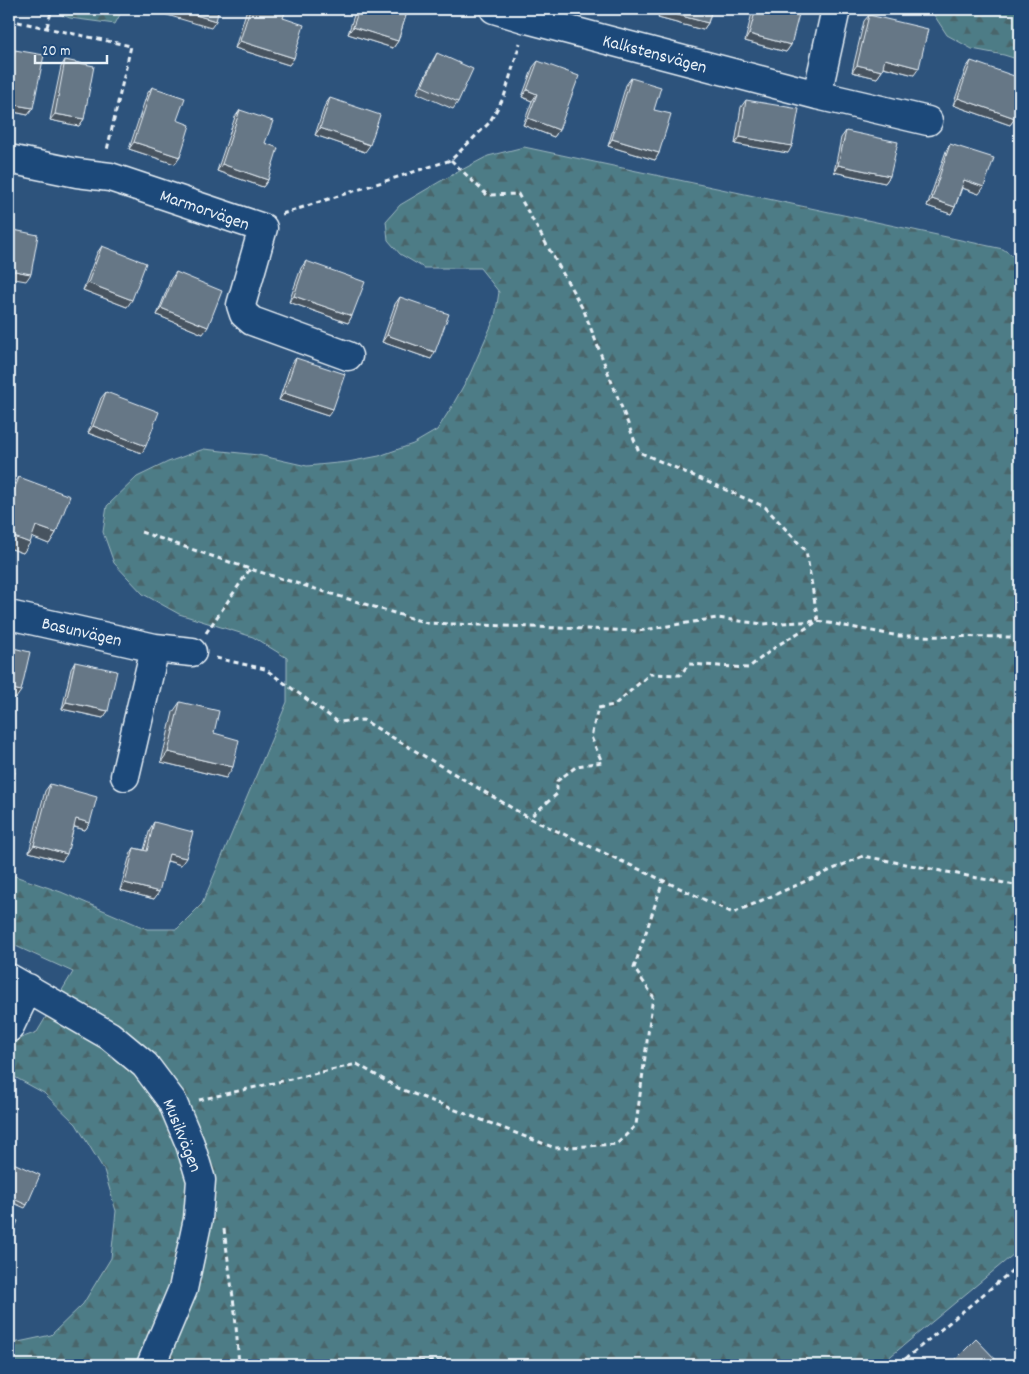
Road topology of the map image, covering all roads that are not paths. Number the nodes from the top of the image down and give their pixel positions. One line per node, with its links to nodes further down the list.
1 (494, 9): 3 (street, Kalkstensvägen)
2 (836, 9): 3 (street)
3 (817, 96): 4 (street, Kalkstensvägen)
4 (928, 121)
5 (9, 159): 6 (street, Marmorvägen)
6 (348, 356)
7 (9, 614): 8 (street, Basunvägen)
8 (155, 648): 9 (street, Basunvägen); 10 (street)
9 (192, 652)
10 (125, 776)
11 (18, 983): 12 (street); 13 (street, Musikvägen)
12 (9, 1028)
13 (151, 1365)

